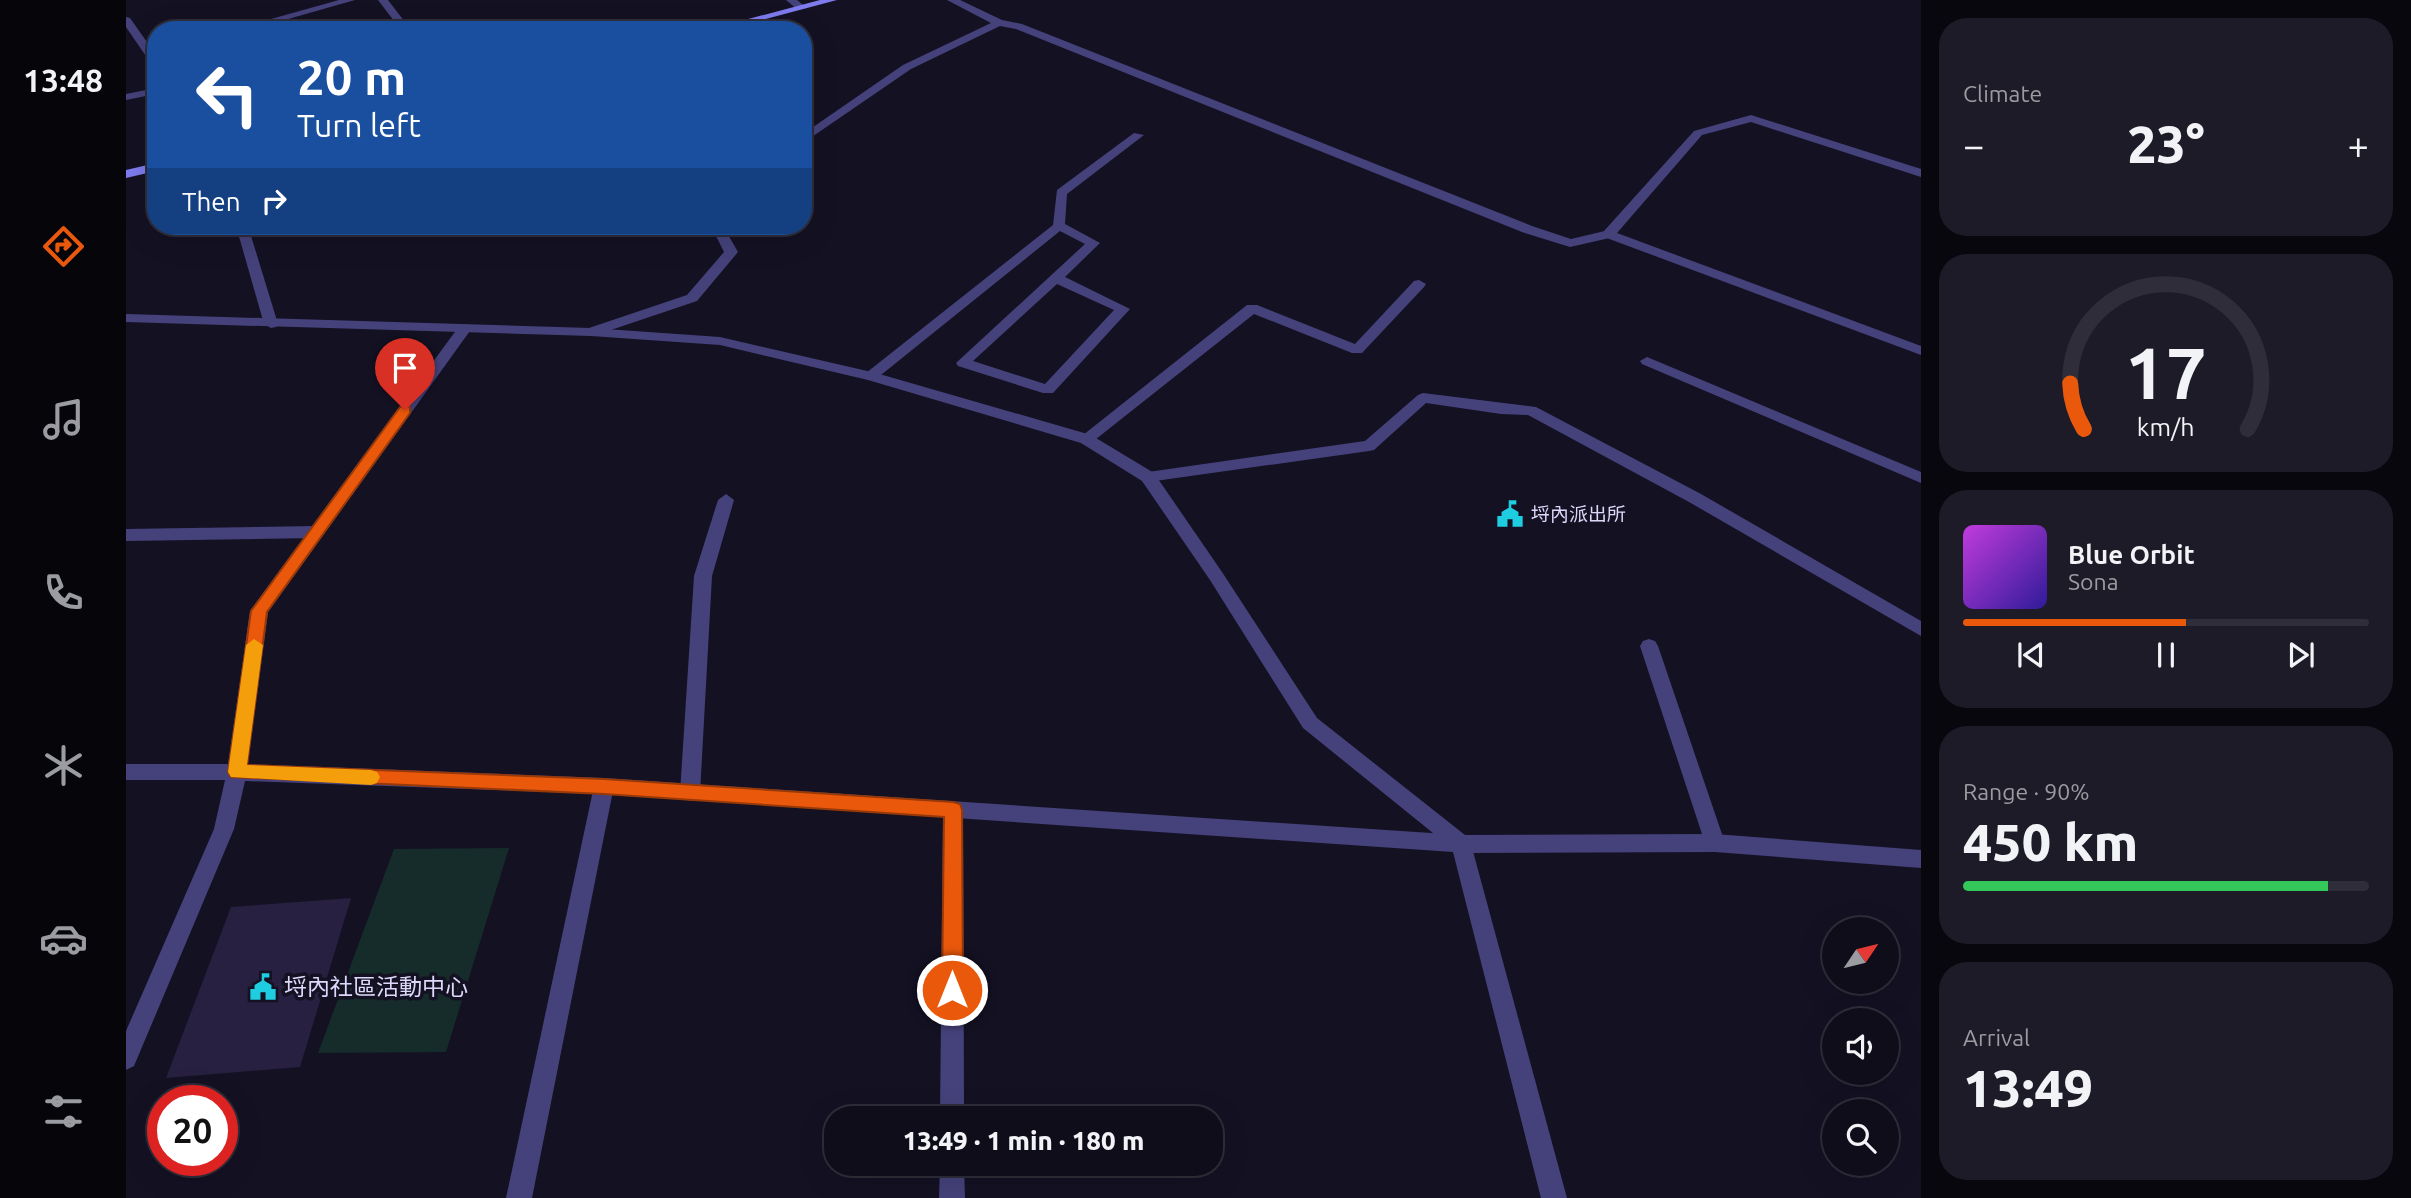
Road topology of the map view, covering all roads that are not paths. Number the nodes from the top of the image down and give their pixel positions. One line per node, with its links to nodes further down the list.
1 (350, 0): 8 (street)
2 (383, 0): 9 (street)
3 (791, 0): 6 (street)
4 (832, 0): 6 (main road)
5 (952, 0): 11 (street)
6 (802, 8): 10 (main road)
7 (126, 20): 12 (street)
8 (271, 21)
9 (399, 21)
10 (749, 21)
11 (999, 23): 15 (street); 21 (street)
12 (147, 46)
13 (147, 93): 14 (street)
14 (126, 97)
15 (812, 134)
16 (1138, 135): 20 (street)
17 (147, 169): 19 (main road)
18 (1921, 173): 21 (street)
19 (126, 174)
20 (1059, 226): 24 (street); 32 (street)
21 (1609, 234): 30 (street)
22 (245, 235): 27 (street)
23 (722, 235): 29 (street)
24 (1056, 278): 24 (street)
25 (1419, 284): 33 (street)
26 (126, 317): 27 (street)
27 (271, 324): 28 (street)
28 (465, 328): 29 (street); 37 (street)
29 (591, 332): 32 (street)
30 (1921, 351)
31 (1647, 361): 35 (street)
32 (871, 376): 33 (street)
33 (1086, 439): 34 (street)
34 (1148, 477): 39 (street); 47 (street)
35 (1921, 478)
36 (726, 500): 44 (street)
37 (316, 532): 38 (street); 42 (street)
38 (126, 535)
39 (1921, 629)
40 (1649, 646): 46 (street)
41 (126, 772): 42 (street)
42 (237, 772): 43 (street); 49 (street)
43 (604, 786): 44 (street); 52 (street)
44 (690, 793): 45 (street)
45 (953, 810): 47 (street); 50 (street)
46 (1715, 843): 47 (street); 48 (street)
47 (1461, 844): 54 (street)
48 (1921, 859)
49 (126, 1058)
50 (952, 1106)
51 (952, 1176): 53 (street)
52 (519, 1198)
53 (951, 1198)
54 (1554, 1198)

